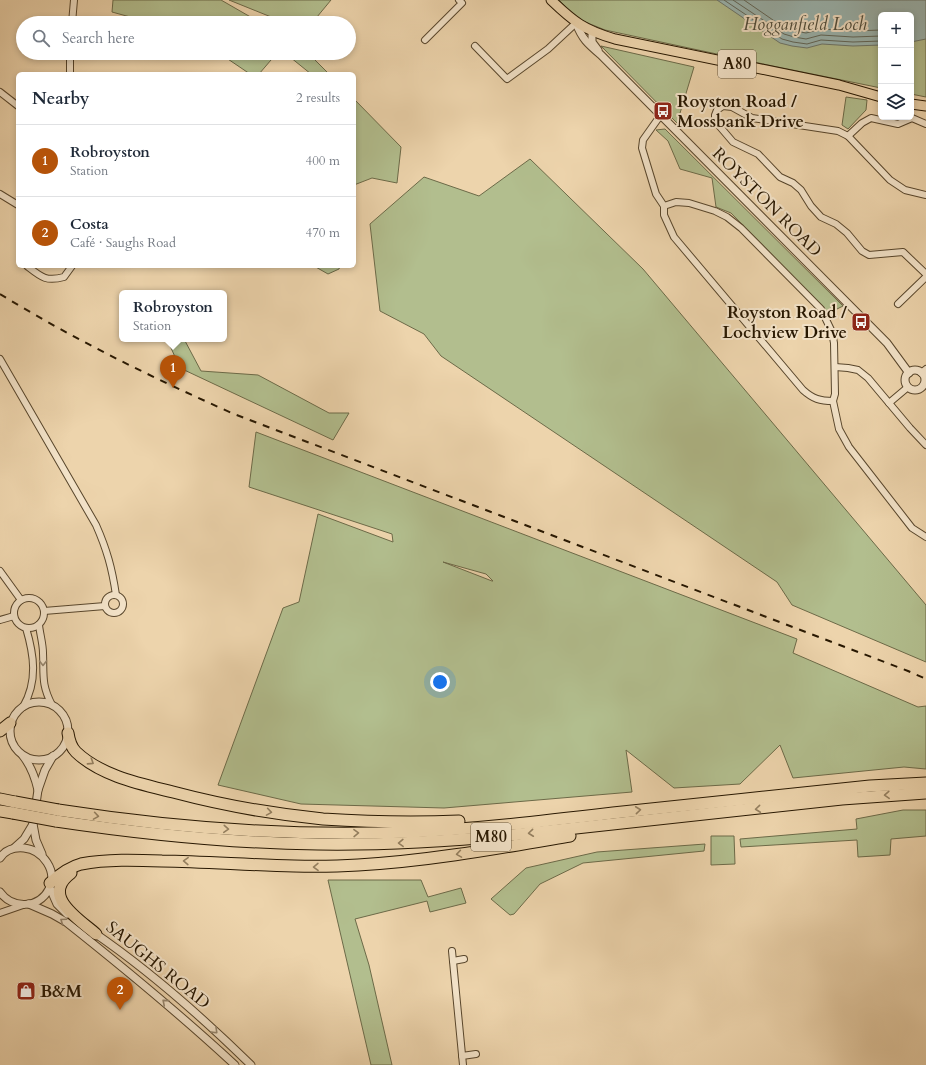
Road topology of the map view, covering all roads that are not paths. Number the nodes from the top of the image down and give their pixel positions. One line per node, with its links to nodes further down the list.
1 (74, 0): 4 (street)
2 (459, 0): 7 (street)
3 (551, 0): 5 (main road, A80)
4 (73, 16)
5 (576, 23): 6 (main road, A80); 8 (street); 9 (street, ROYSTON ROAD)
6 (592, 32): 9 (street, ROYSTON ROAD); 13 (main road, A80)
7 (425, 40)
8 (475, 46)
9 (601, 55): 17 (street, ROYSTON ROAD)
10 (70, 60): 11 (street)
11 (70, 72)
12 (0, 92): 14 (street)
13 (878, 96)
14 (16, 104)
15 (914, 104): 16 (main road)
16 (926, 106)
17 (660, 116): 23 (street); 31 (street, ROYSTON ROAD)
18 (926, 124): 19 (street)
19 (848, 136): 21 (street); 26 (street)
20 (0, 194): 22 (street)
21 (926, 195)
22 (16, 204)
23 (664, 206): 29 (street); 34 (street)
24 (29, 268): 25 (street)
25 (71, 268)
26 (926, 276): 27 (street)
27 (898, 304)
28 (0, 359): 39 (street)
29 (835, 367): 34 (street); 35 (street)
30 (924, 371): 31 (street); 33 (street)
31 (909, 373): 32 (street)
32 (908, 387): 33 (street); 35 (street)
33 (925, 387)
34 (833, 401): 37 (street)
35 (889, 403): 36 (street)
36 (926, 445)
37 (926, 537)
38 (0, 571): 40 (street)
39 (116, 595): 41 (street); 41 (street)
40 (21, 600): 42 (street); 43 (street)
41 (105, 606): 42 (street)
42 (44, 611): 45 (street)
43 (14, 616): 44 (street); 46 (street)
44 (0, 620)
45 (39, 625): 46 (street); 47 (street, one-way to 47)
46 (26, 628): 48 (street)
47 (52, 705): 48 (street); 51 (street)
48 (23, 707): 49 (street)
49 (10, 723): 50 (highway); 52 (street)
50 (0, 731)
51 (68, 733): 53 (street); 60 (highway, one-way to 60)
52 (23, 755): 53 (street); 55 (street)
53 (54, 756): 55 (street)
54 (926, 783): 60 (highway, M80, one-way to 54)
55 (38, 790): 63 (street)
56 (926, 793): 62 (highway, M80, one-way to 62)
57 (0, 799): 58 (highway, M80)
58 (14, 808): 59 (highway, M80); 61 (highway, M80, bridge)
59 (0, 811)
60 (611, 813): 61 (highway, M80, one-way to 60)
61 (57, 815): 62 (highway, M80, one-way to 61)
62 (663, 819): 67 (highway, one-way to 67)
63 (33, 824): 64 (street); 65 (street, SAUGHS ROAD)
64 (14, 848): 65 (street); 66 (street)
65 (43, 857): 68 (street, SAUGHS ROAD)
66 (0, 858)
67 (91, 863): 68 (highway); 72 (highway)
68 (50, 885): 70 (street); 72 (street, SAUGHS ROAD)
69 (0, 892): 70 (street, SAUGHS ROAD)
70 (26, 904): 71 (street); 78 (street, SAUGHS ROAD, one-way to 70)
71 (0, 913)
72 (96, 934): 79 (street, SAUGHS ROAD, one-way to 79)
73 (452, 951): 75 (street)
74 (464, 959): 75 (street)
75 (453, 961): 77 (street)
76 (476, 1054): 77 (street)
77 (462, 1056): 80 (street)
78 (236, 1065)
79 (251, 1065)
80 (463, 1065)

